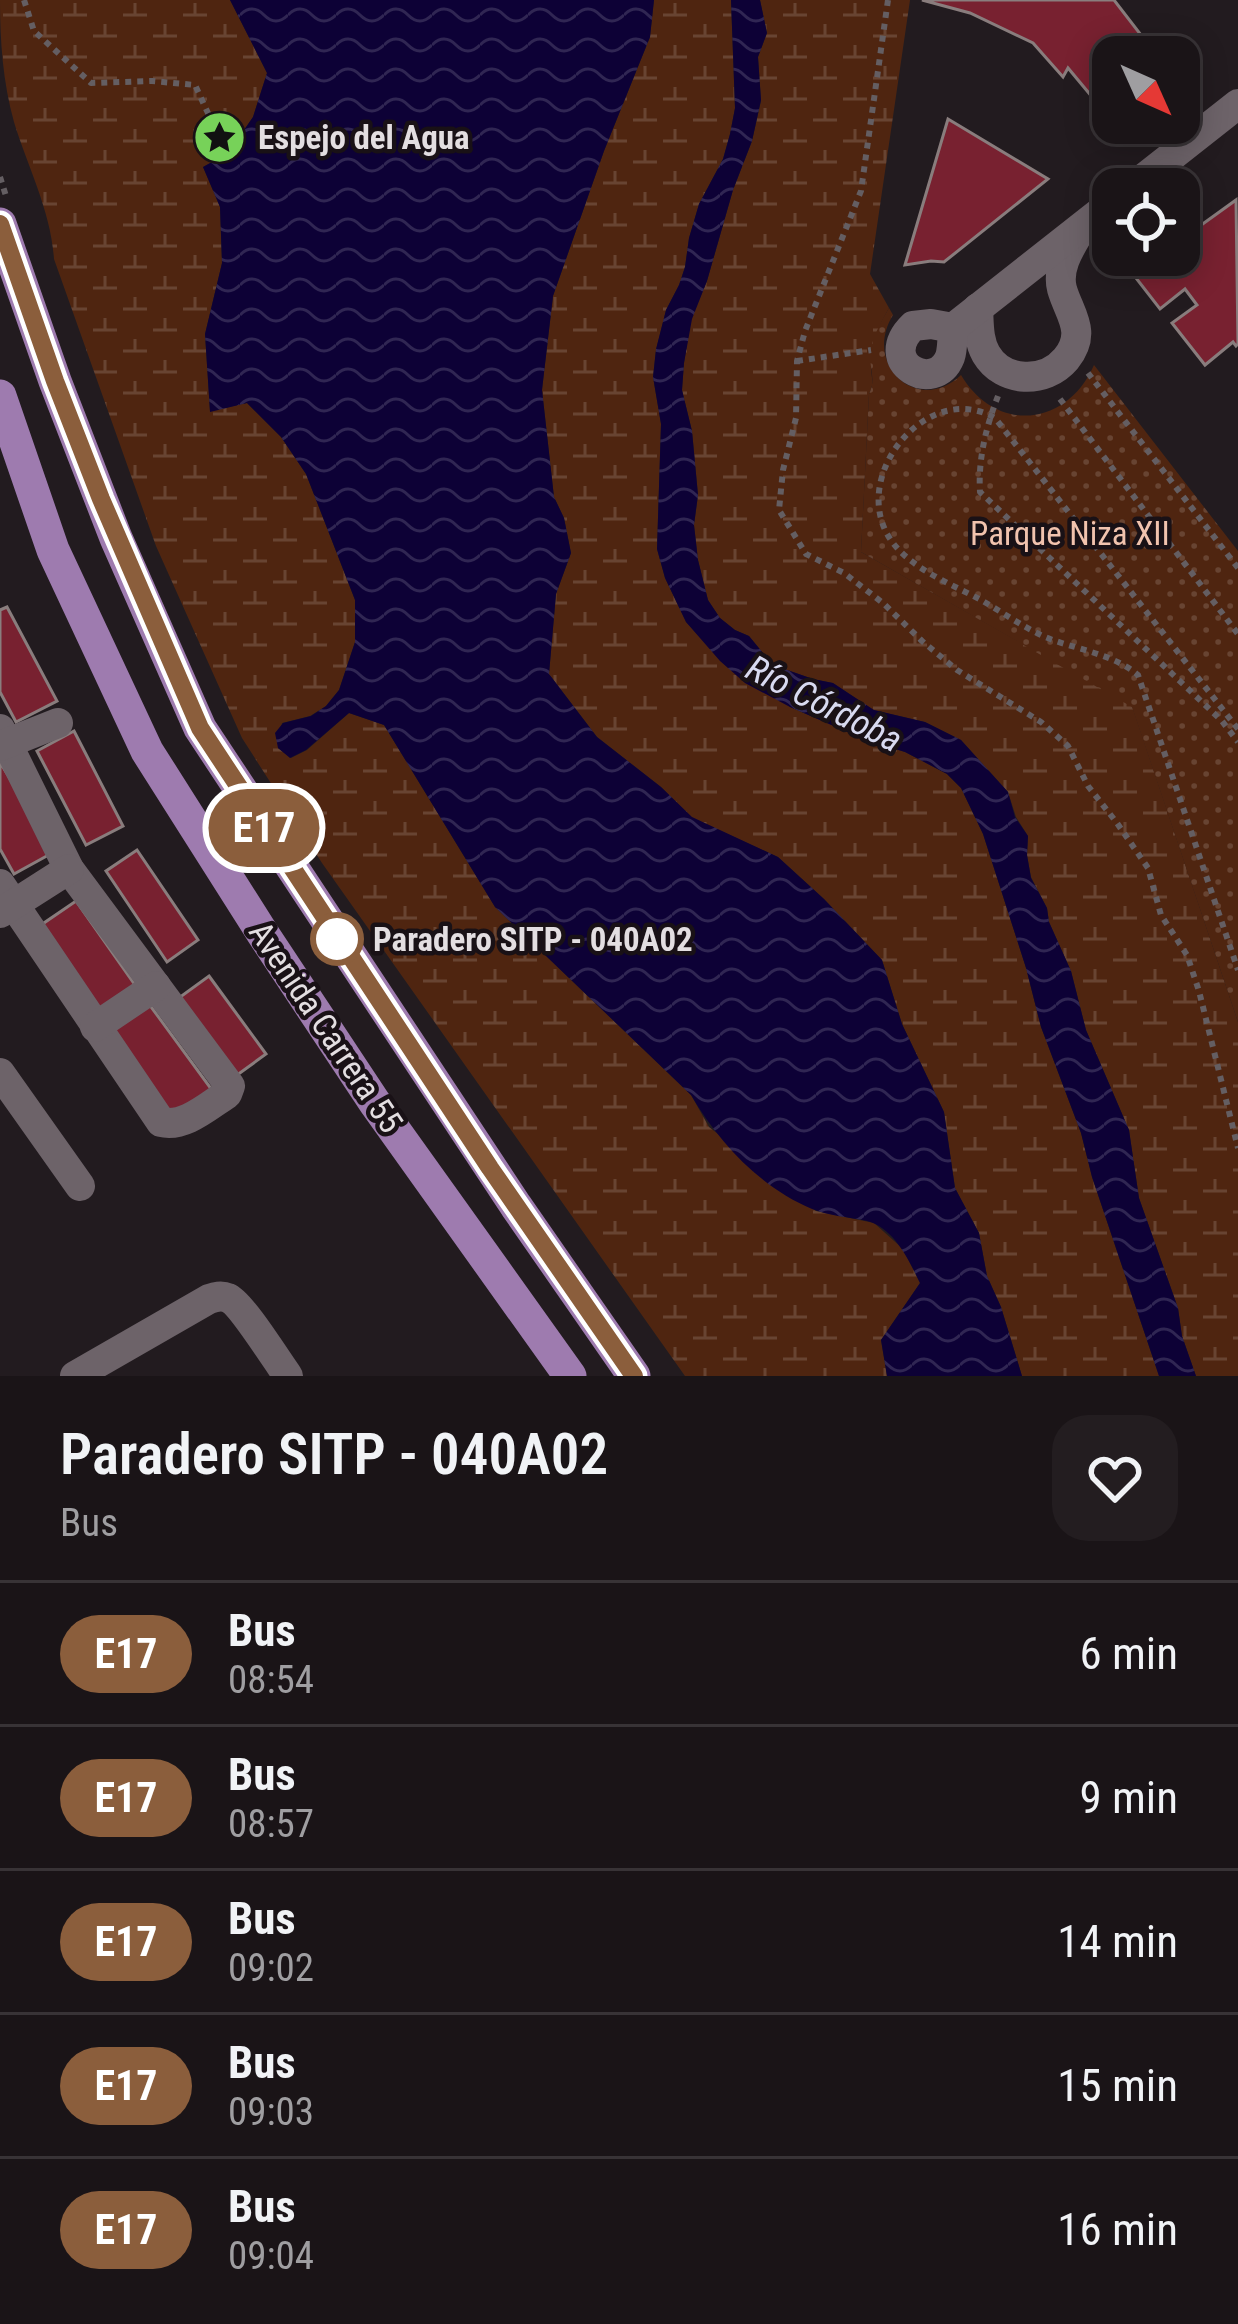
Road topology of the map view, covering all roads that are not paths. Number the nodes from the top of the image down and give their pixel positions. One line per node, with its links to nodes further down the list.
1 (1238, 104): 2 (street)
2 (1157, 168)
3 (4, 214): 20 (main road, Avenida Carrera 55)
4 (1092, 219): 5 (street)
5 (1088, 222): 6 (street); 6 (street)
6 (978, 308): 7 (street)
7 (953, 328)
8 (0, 396): 19 (main road, Avenida Carrera 55)
9 (58, 723): 10 (street)
10 (2, 740): 11 (street)
11 (69, 869): 12 (street); 13 (street)
12 (4, 901): 14 (street)
13 (156, 986): 14 (street); 14 (street)
14 (95, 1027)
15 (0, 1074): 16 (street)
16 (80, 1186)
17 (75, 1376): 18 (street)
18 (288, 1376)
19 (571, 1376)
20 (634, 1376)

